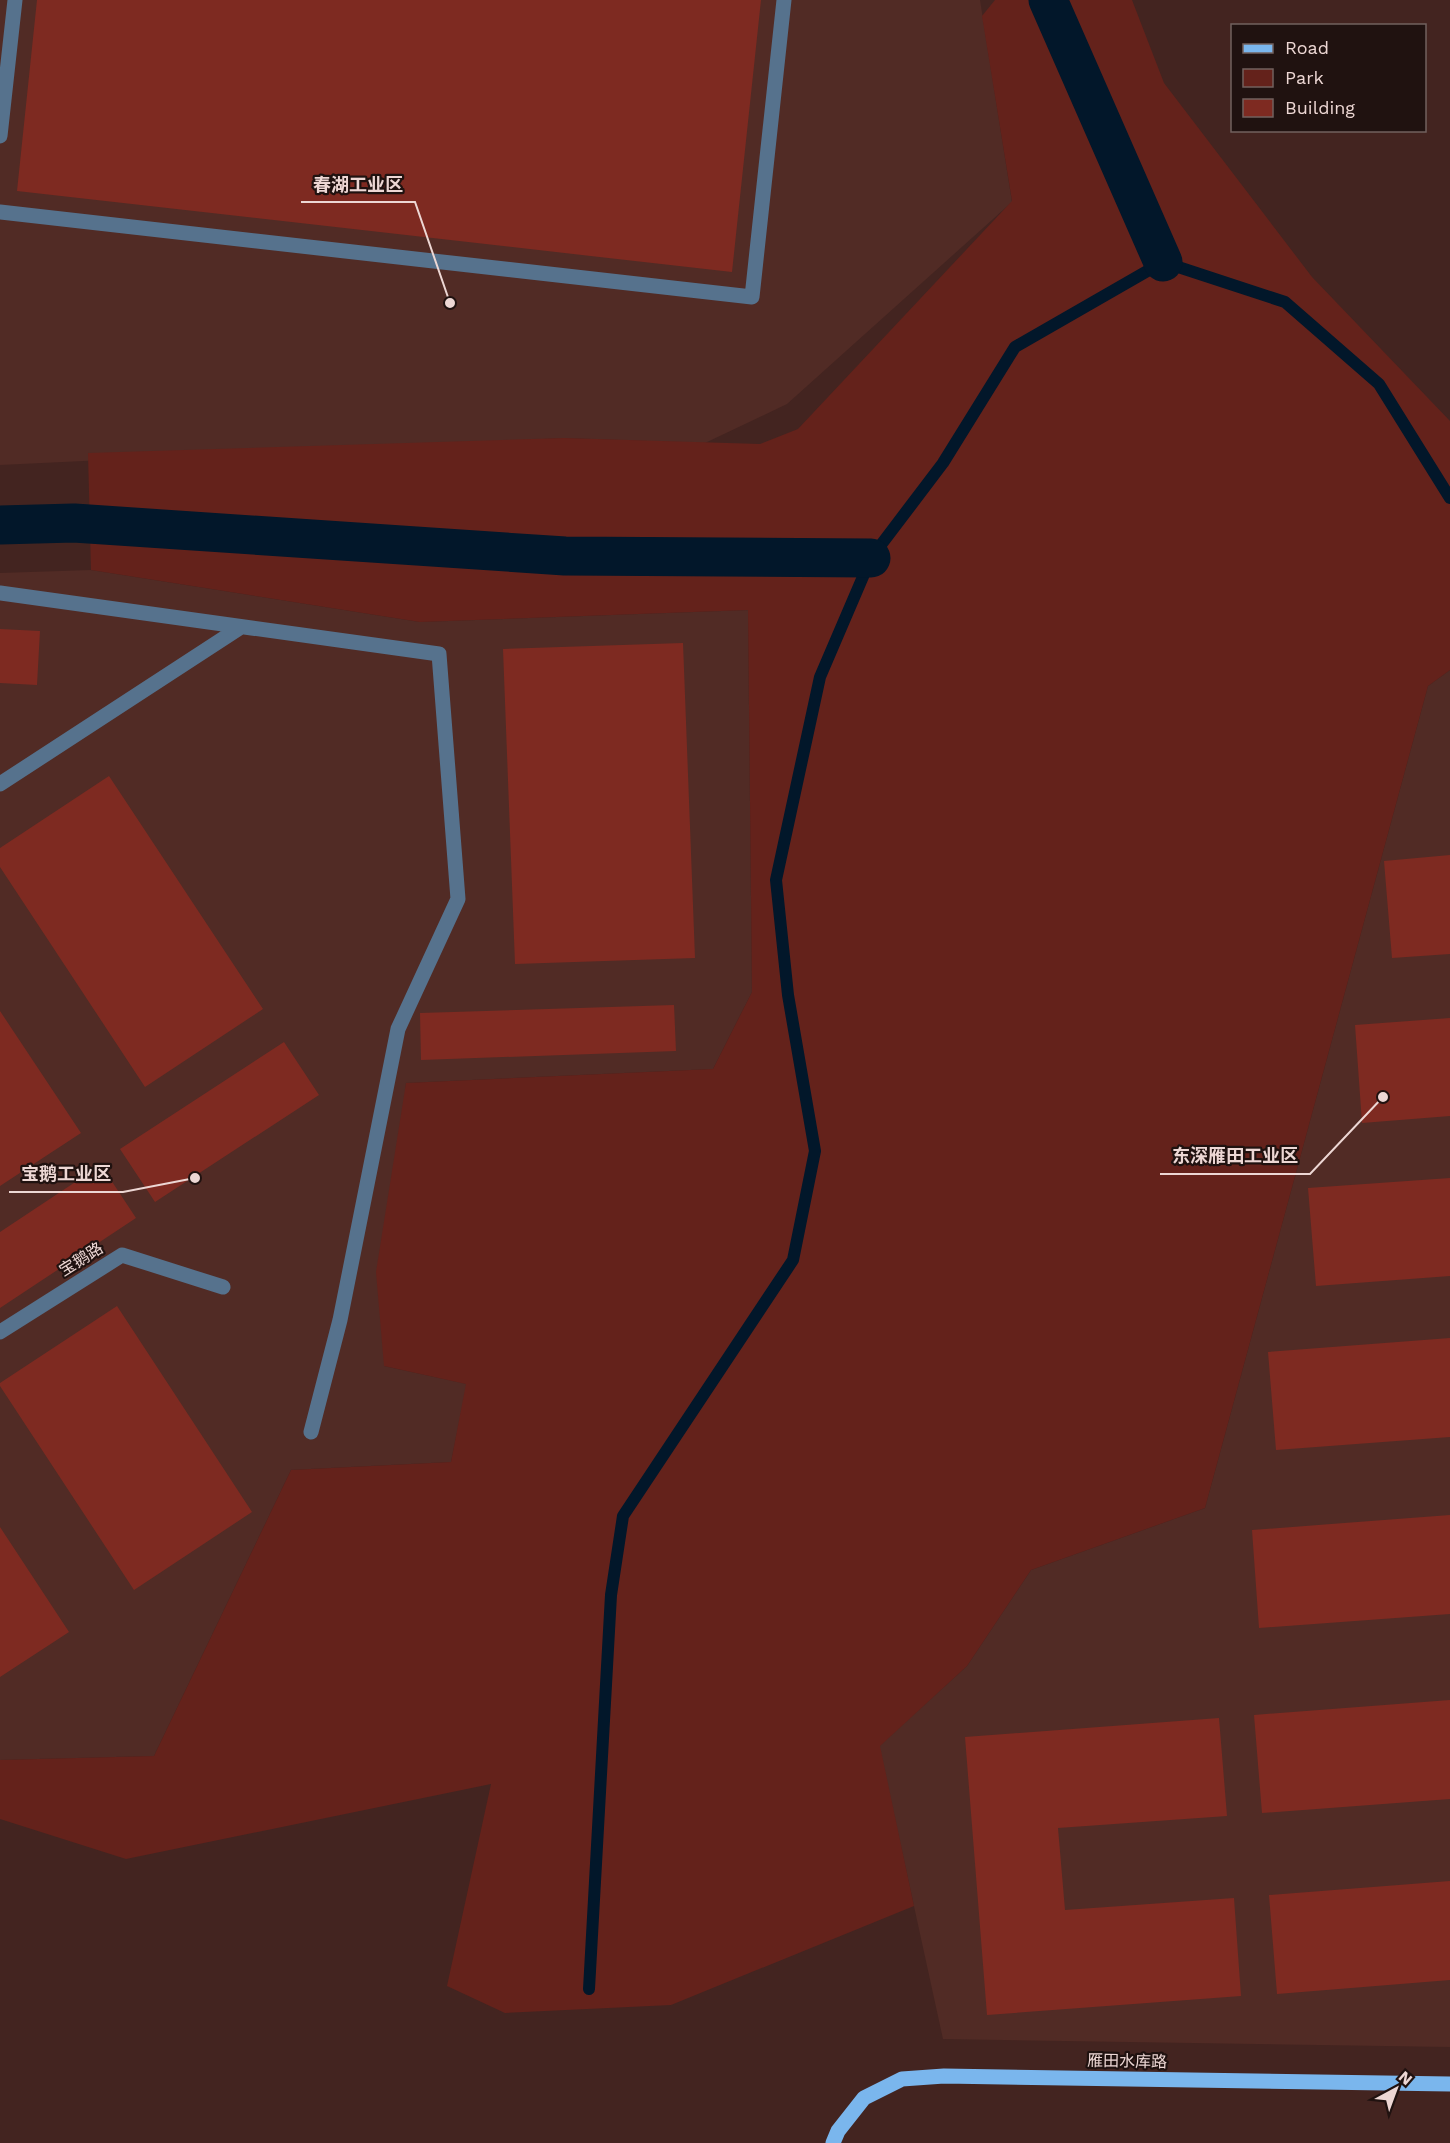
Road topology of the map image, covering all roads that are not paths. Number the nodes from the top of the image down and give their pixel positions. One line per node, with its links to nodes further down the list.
1 (15, 0): 3 (lane)
2 (784, 0): 4 (lane)
3 (0, 136)
4 (0, 212)
5 (0, 593): 6 (lane)
6 (241, 627): 7 (lane); 10 (lane)
7 (0, 784)
8 (223, 1287): 9 (lane, 宝鹅路)
9 (0, 1332)
10 (311, 1432)
11 (1450, 2084): 12 (main road, 雁田水库路)
12 (832, 2143)

